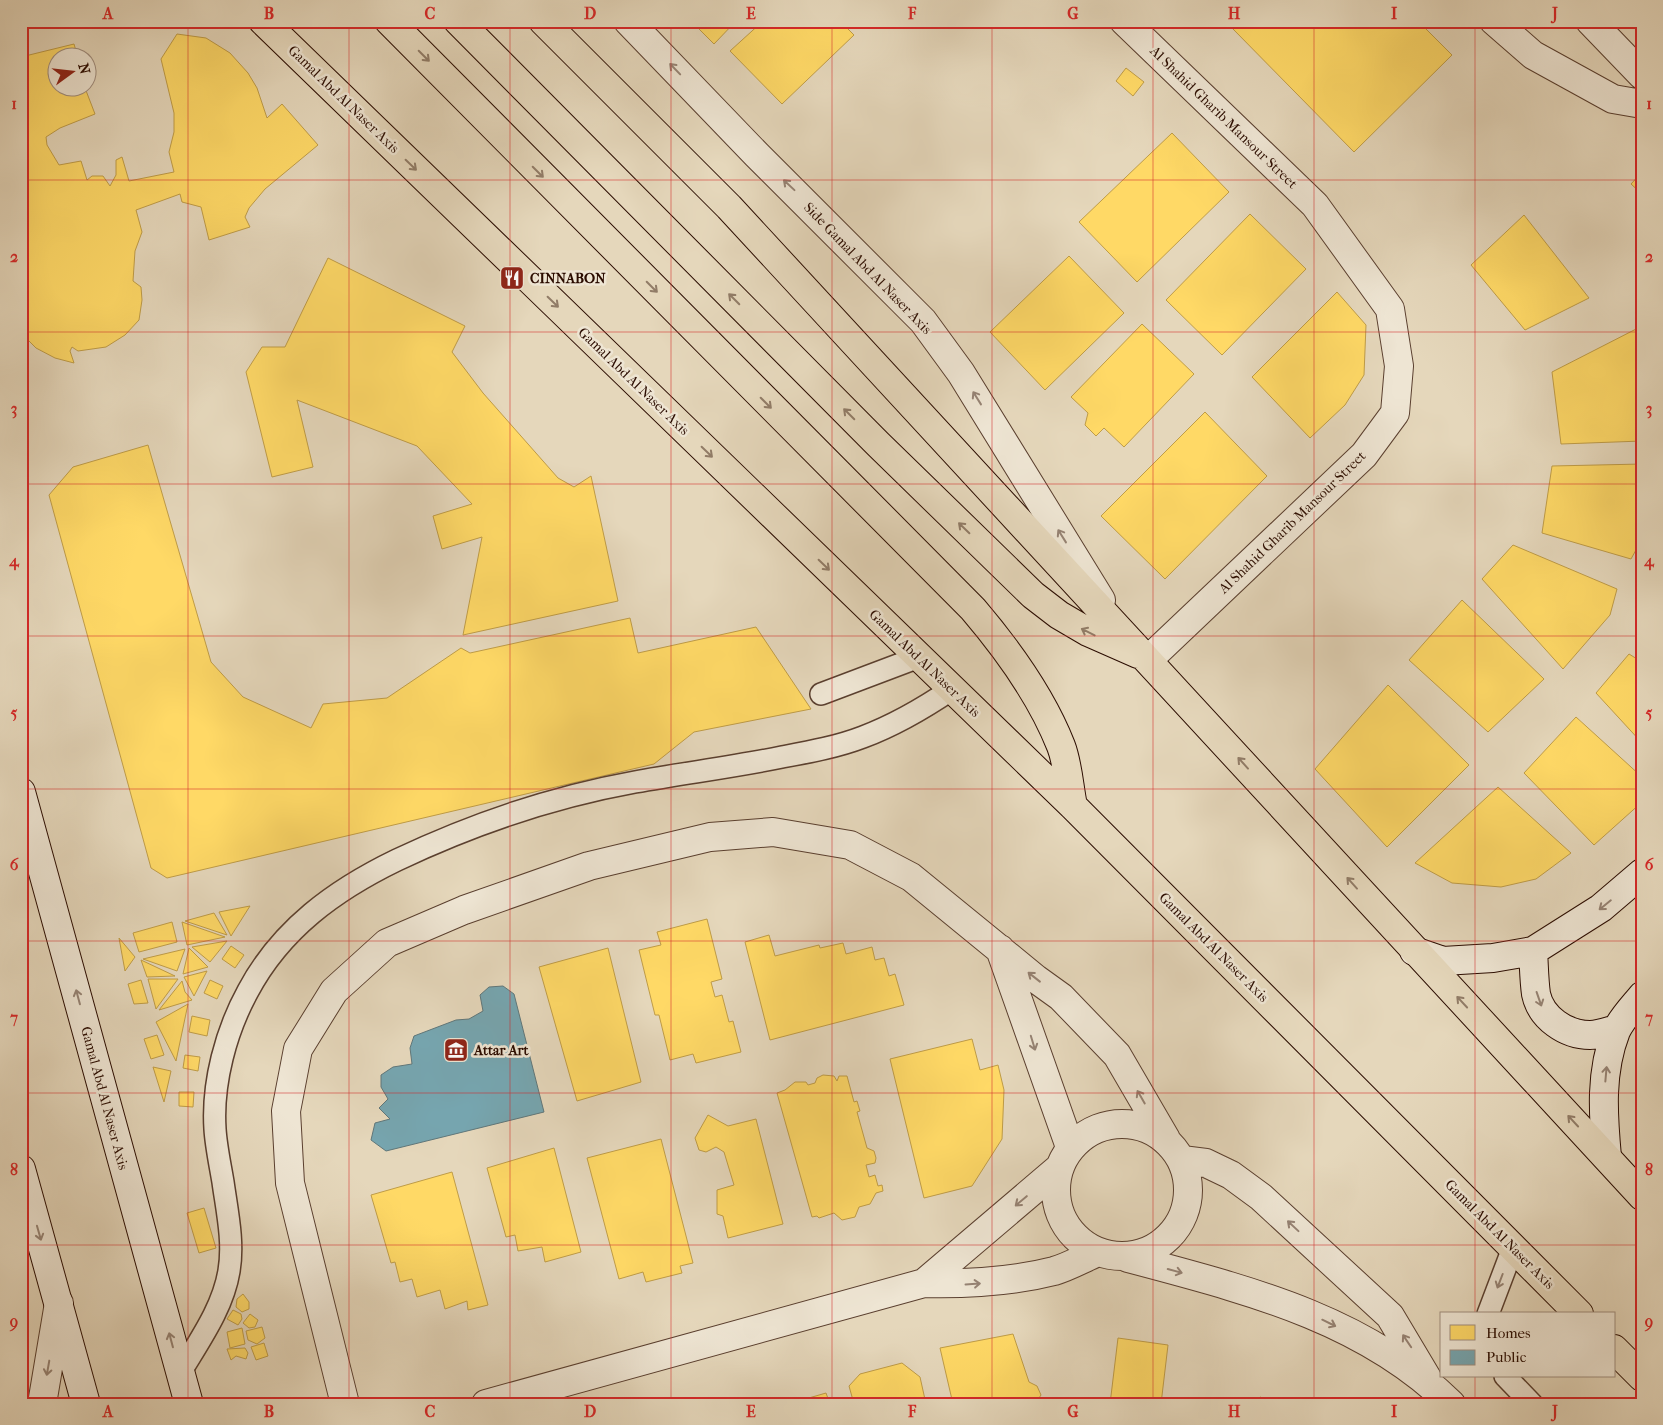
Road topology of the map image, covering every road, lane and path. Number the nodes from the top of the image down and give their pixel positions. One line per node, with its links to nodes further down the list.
1 (263, 21): 12 (main road, Gamal Abd Al Naser Axis, one-way to 12)
2 (389, 21): 17 (main road, one-way to 17)
3 (458, 21): 13 (main road, one-way to 3)
4 (543, 21): 11 (main road)
5 (628, 21): 11 (street, Side Gamal Abd Al Naser Axis, one-way to 5)
6 (1124, 21): 13 (street, Al Shahid Gharib Mansour Street)
7 (1494, 21): 10 (street)
8 (1590, 21): 9 (street)
9 (1642, 75)
10 (1642, 104)
11 (1115, 623): 13 (main road)
12 (919, 657): 14 (main road, Gamal Abd Al Naser Axis); 15 (lane)
13 (1149, 659): 20 (main road, one-way to 13)
14 (952, 689): 17 (main road, Gamal Abd Al Naser Axis); 37 (lane)
15 (822, 694)
16 (21, 792): 37 (street, Gamal Abd Al Naser Axis, one-way to 16)
17 (1072, 806): 29 (main road, Gamal Abd Al Naser Axis)
18 (1642, 873): 21 (street, one-way to 21)
19 (999, 948): 24 (street, one-way to 19); 26 (street, one-way to 26); 44 (street)
20 (1414, 950): 21 (street); 25 (main road, one-way to 20)
21 (1533, 951): 23 (street, one-way to 23)
22 (1642, 996): 23 (street)
23 (1617, 1030): 25 (street, one-way to 23)
24 (1174, 1150): 26 (street); 31 (street); 40 (street, one-way to 24)
25 (1607, 1157): 28 (main road)
26 (1064, 1158): 30 (street); 32 (street, one-way to 32)
27 (21, 1169): 33 (street, one-way to 33)
28 (1642, 1196)
29 (1513, 1248): 34 (lane, one-way to 34); 35 (main road, Gamal Abd Al Naser Axis)
30 (1096, 1253): 31 (street); 32 (street, one-way to 30)
31 (1128, 1258): 40 (street, one-way to 40)
32 (924, 1283): 45 (street)
33 (59, 1303): 41 (street, one-way to 41); 42 (street)
34 (1489, 1312)
35 (1577, 1312)
36 (1616, 1351): 38 (main road)
37 (180, 1373): 43 (street, Gamal Abd Al Naser Axis)
38 (1642, 1377)
39 (1507, 1378): 47 (lane)
40 (1430, 1384): 46 (street)
41 (42, 1404)
42 (86, 1404)
43 (189, 1404)
44 (345, 1404)
45 (486, 1404)
46 (1451, 1404)
47 (1532, 1404)

